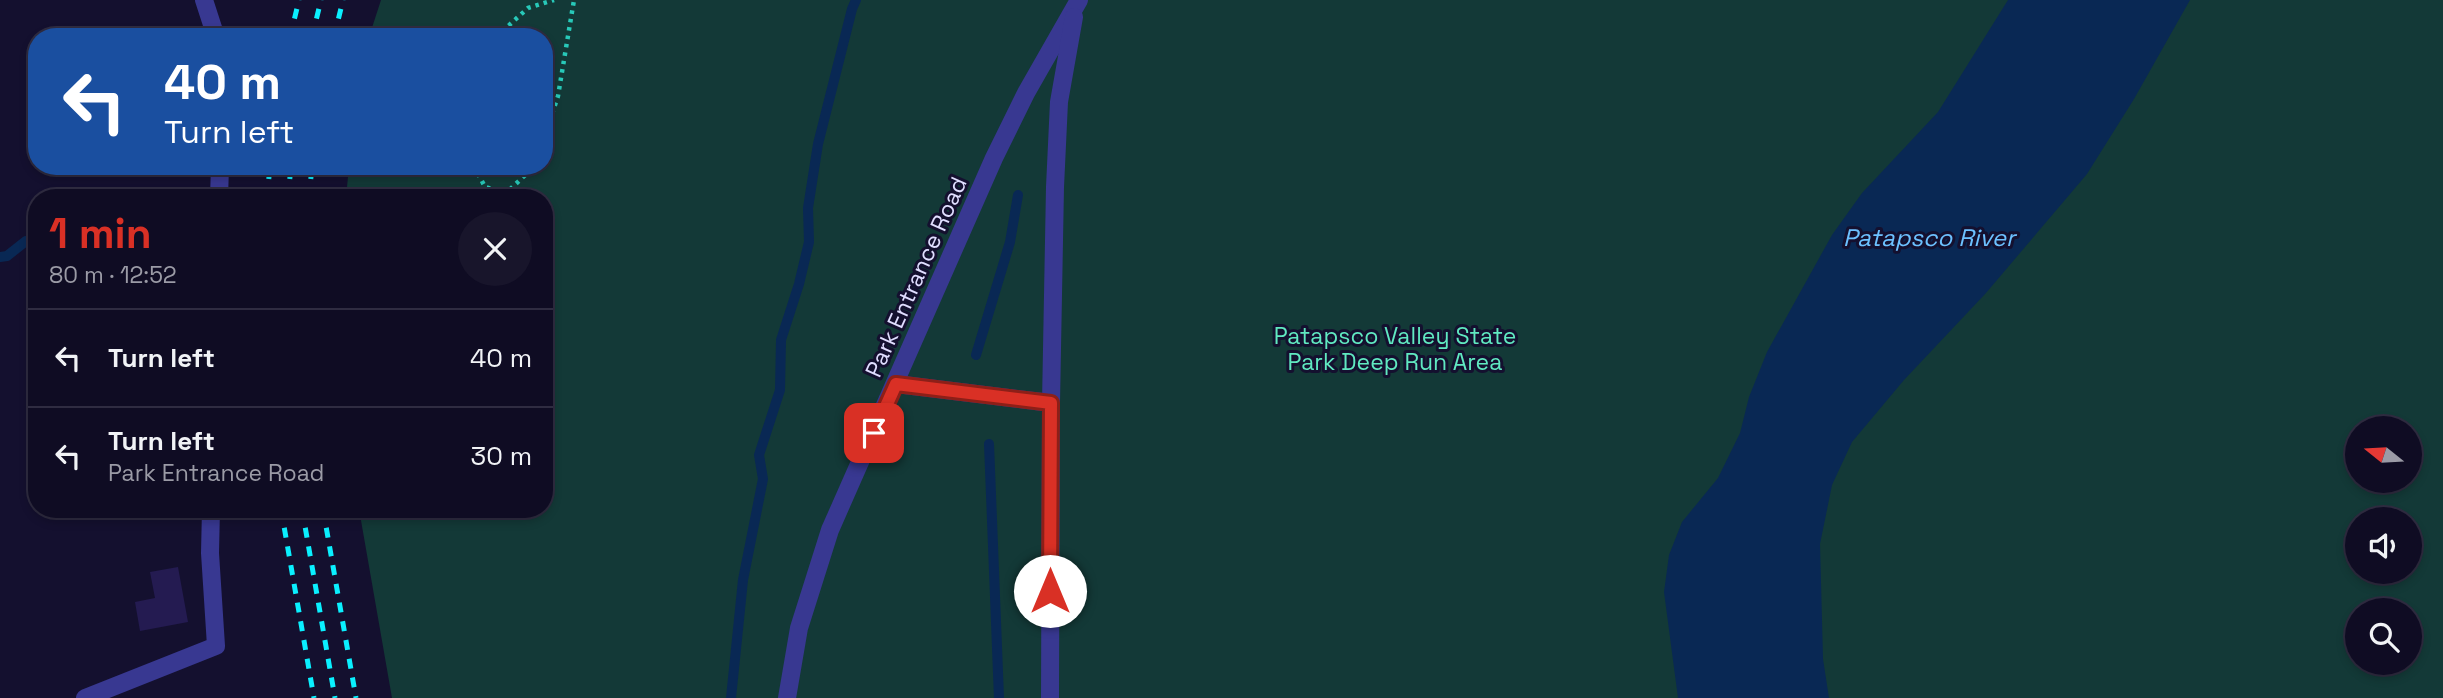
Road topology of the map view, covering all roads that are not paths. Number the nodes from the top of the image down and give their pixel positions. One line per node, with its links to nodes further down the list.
1 (204, 0): 3 (street)
2 (1078, 2): 4 (street, Park Entrance Road); 5 (street, Park Entrance Road)
3 (213, 28)
4 (896, 384): 5 (street); 8 (street, Park Entrance Road)
5 (1051, 403): 9 (street, Park Entrance Road)
6 (211, 518): 7 (street)
7 (85, 698)
8 (787, 698)
9 (1050, 698)

